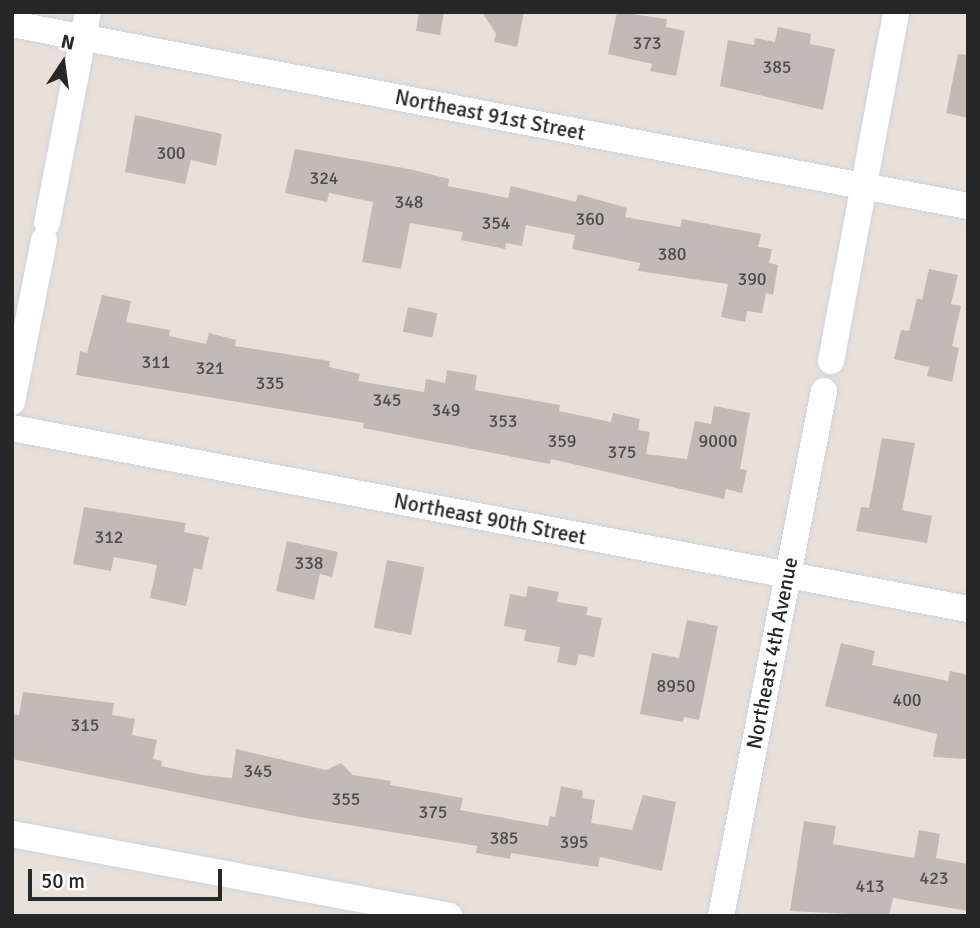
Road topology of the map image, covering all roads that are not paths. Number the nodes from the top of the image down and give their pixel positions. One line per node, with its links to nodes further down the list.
1 (896, 12): 4 (street)
2 (12, 24): 3 (street, Northeast 91st Street)
3 (86, 25): 4 (street, Northeast 91st Street); 8 (street)
4 (864, 186): 5 (street, Northeast 91st Street); 6 (street)
5 (968, 206)
6 (831, 361)
7 (824, 391): 10 (street, Northeast 4th Avenue)
8 (12, 402)
9 (12, 428): 10 (street, Northeast 90th Street)
10 (788, 575): 11 (street, Northeast 90th Street); 14 (street, Northeast 4th Avenue)
11 (968, 610)
12 (12, 834): 13 (street)
13 (449, 916)
14 (721, 916)

